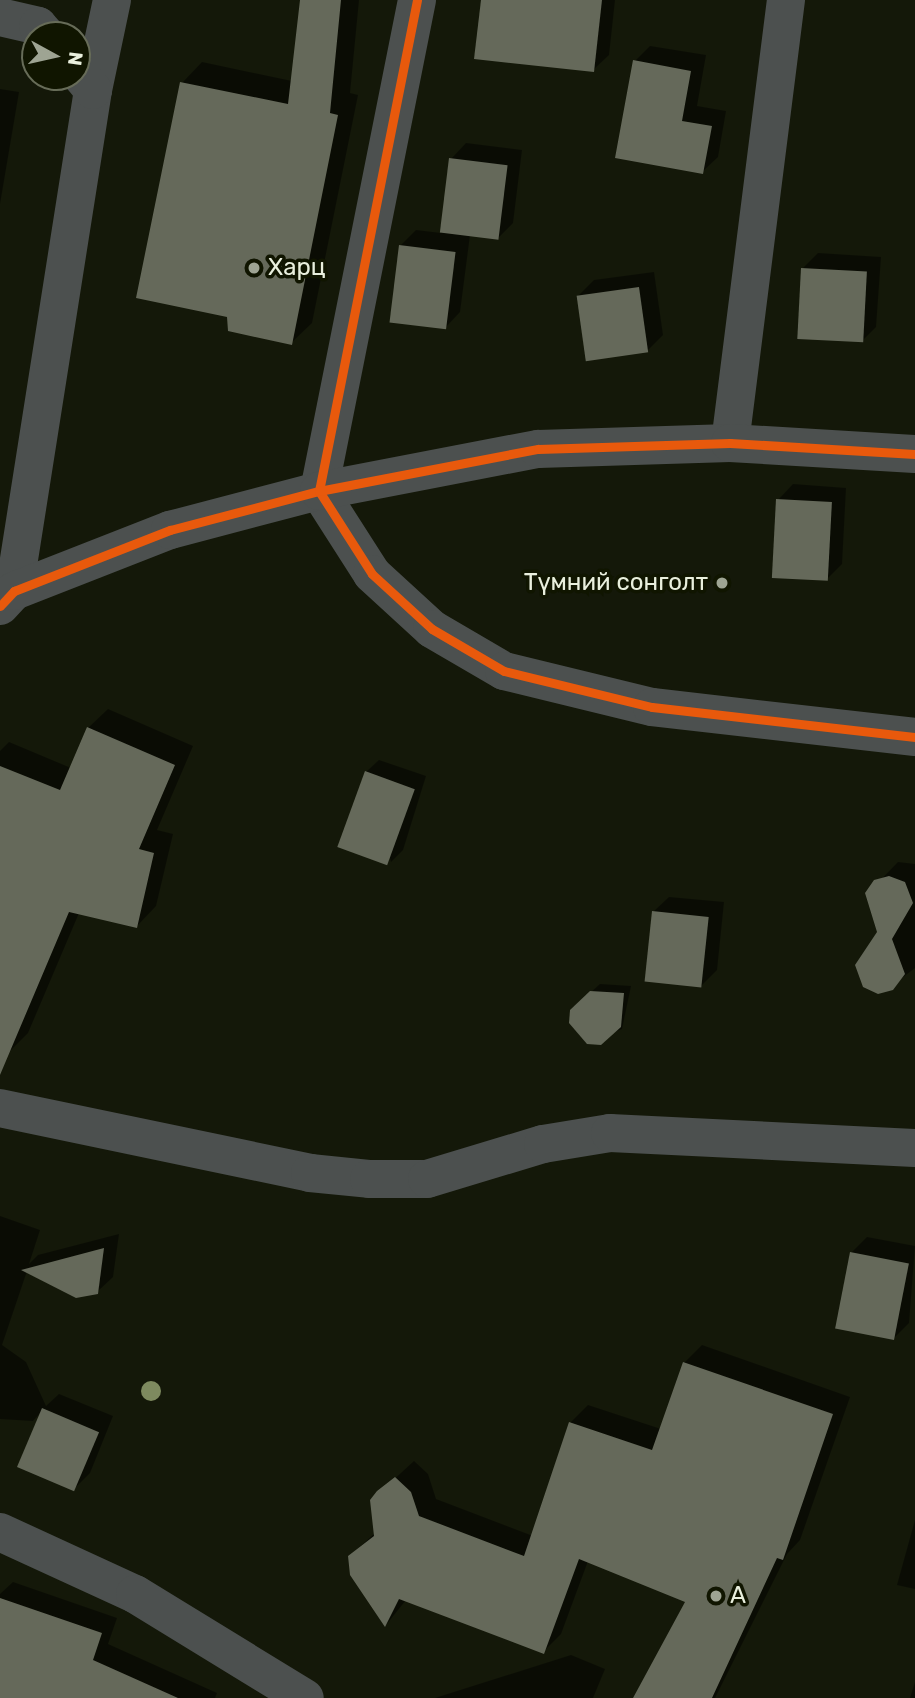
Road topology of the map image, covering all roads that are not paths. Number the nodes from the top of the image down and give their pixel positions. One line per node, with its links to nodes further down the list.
1 (112, 0): 6 (street)
2 (416, 0): 10 (street)
3 (786, 0): 8 (street)
4 (0, 17): 5 (street)
5 (21, 22)
6 (91, 63)
7 (83, 91): 11 (street)
8 (730, 443): 9 (street); 10 (street)
9 (915, 454)
10 (319, 491): 11 (street); 12 (street)
11 (7, 598)
12 (915, 737)
13 (0, 1108): 14 (street)
14 (915, 1148)
15 (0, 1532): 16 (street)
16 (305, 1698)

